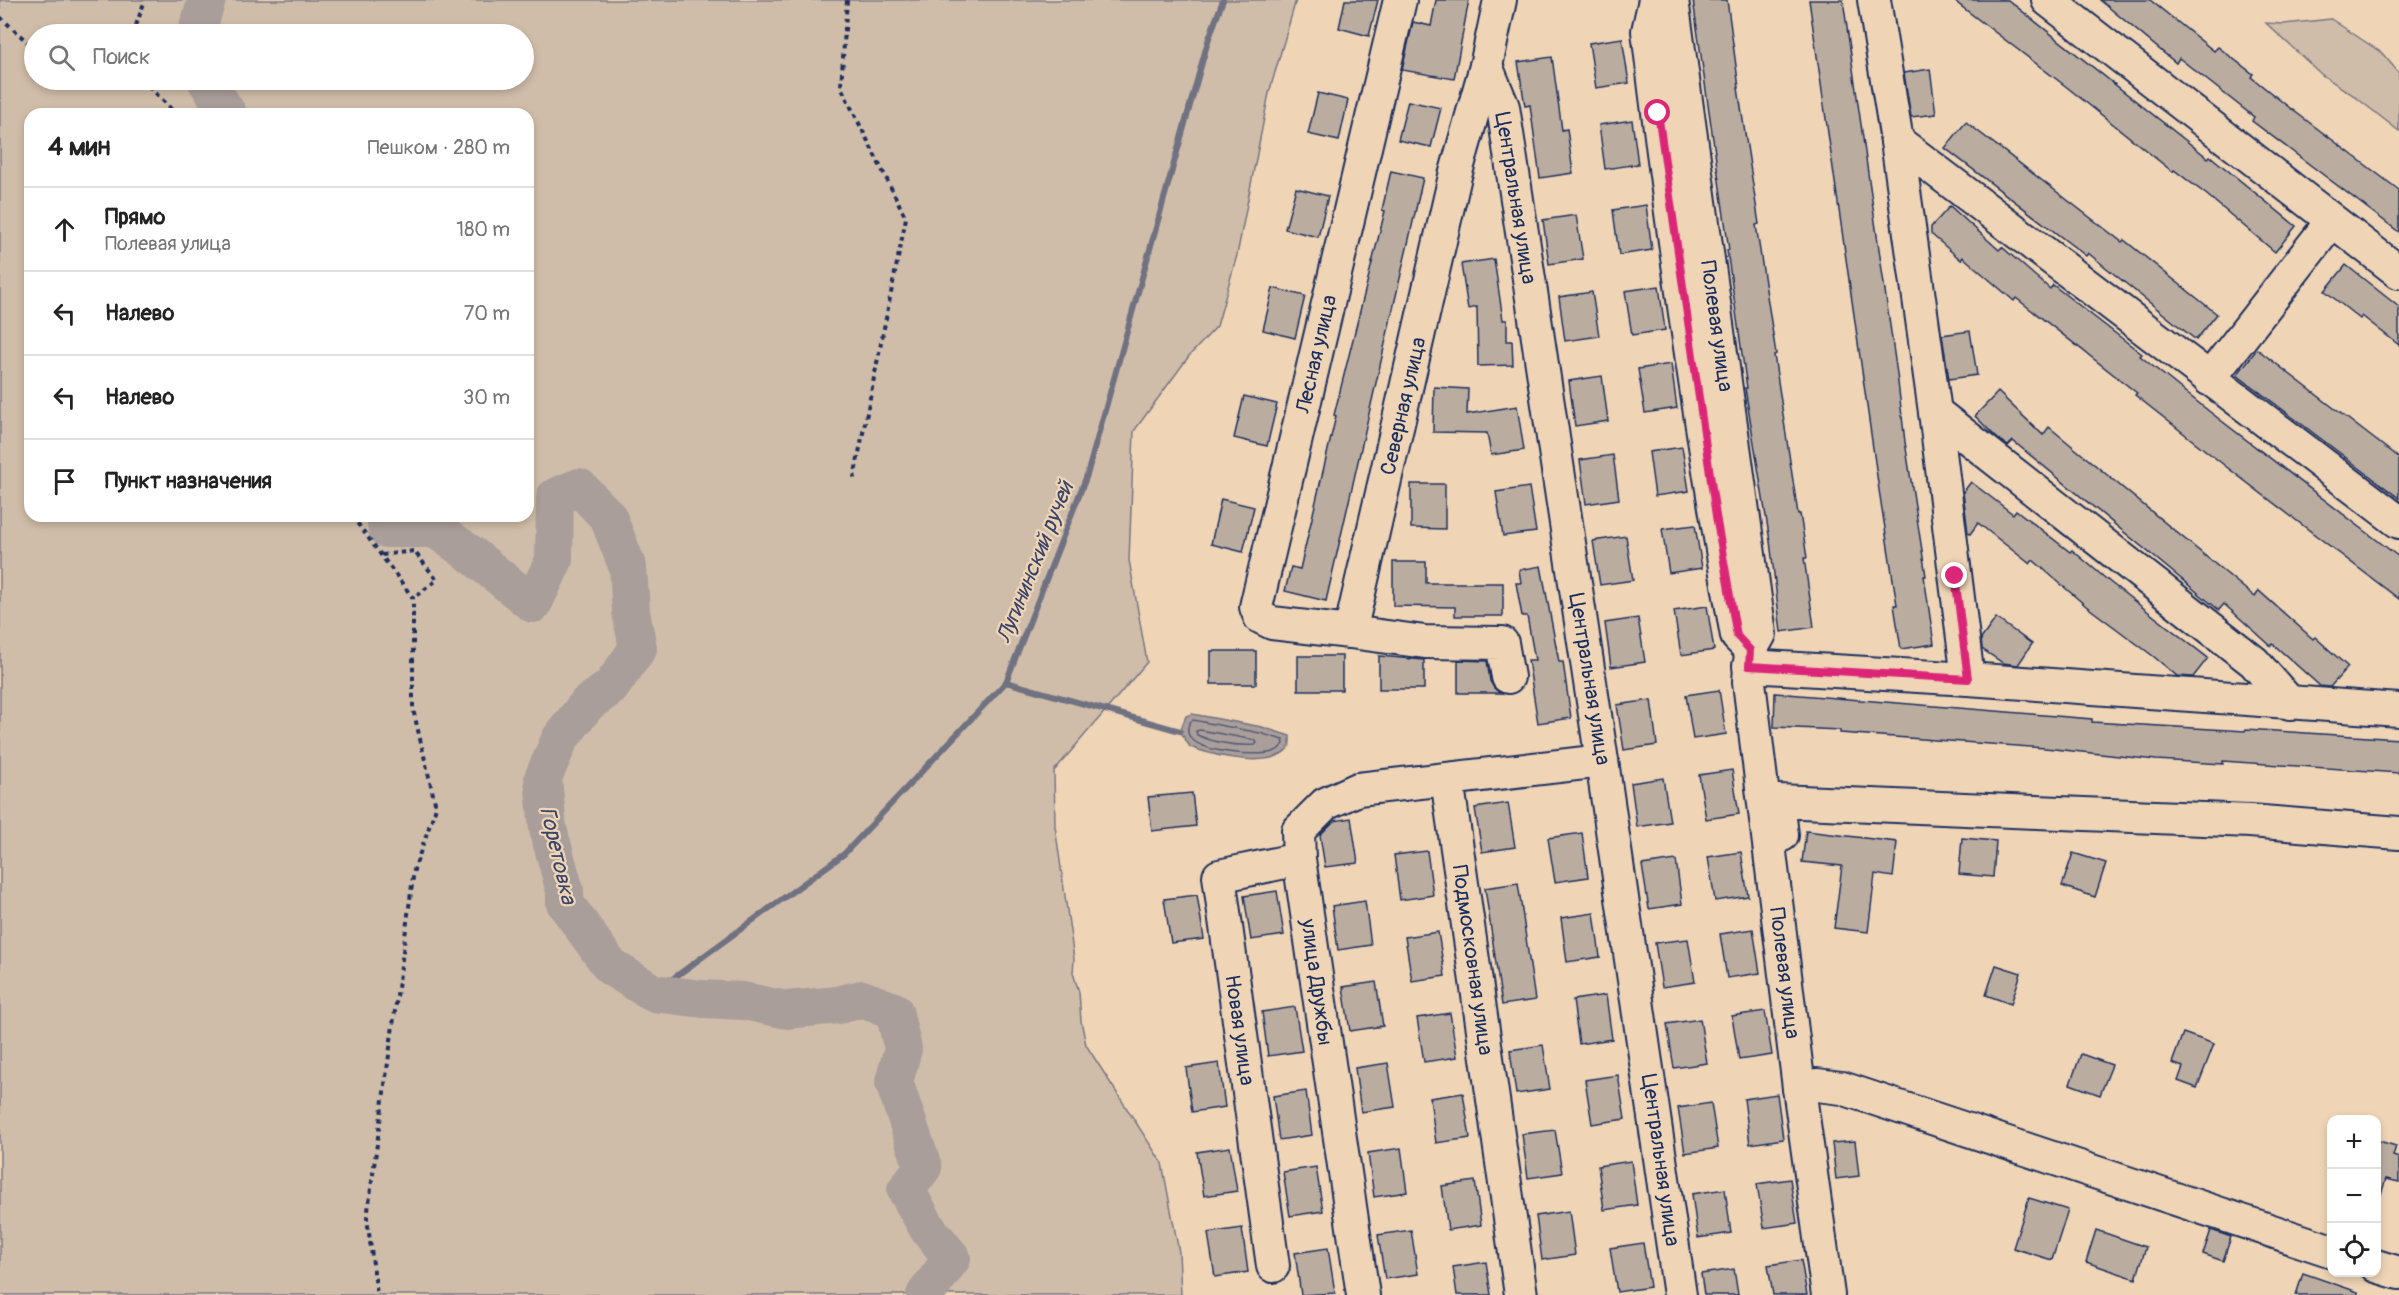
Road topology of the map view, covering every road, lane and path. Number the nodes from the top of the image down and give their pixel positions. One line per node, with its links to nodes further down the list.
1 (145, 0): 10 (path)
2 (847, 0): 21 (path)
3 (1400, 0): 26 (street, Лесная улица)
4 (1500, 0): 12 (street, Северная улица)
5 (1655, 0): 18 (street, Полевая улица)
6 (1672, 0): 18 (street, Полевая улица)
7 (1874, 0): 15 (street)
8 (2048, 0): 16 (street)
9 (0, 17): 11 (path)
10 (137, 24)
11 (24, 39)
12 (1486, 66): 26 (street, Северная улица); 32 (street, Центральная улица)
13 (153, 90): 14 (path)
14 (170, 108)
15 (1897, 141): 19 (street); 20 (street)
16 (2332, 221): 17 (street); 19 (street)
17 (2399, 272)
18 (1702, 326): 27 (street, Полевая улица)
19 (2209, 379): 23 (street)
20 (1935, 412): 29 (street); 30 (street)
21 (854, 478)
22 (356, 522): 24 (path)
23 (2399, 522)
24 (381, 555): 25 (path); 25 (path)
25 (413, 598): 41 (path)
26 (1350, 632): 28 (street)
27 (1750, 658): 29 (street); 36 (street, Полевая улица)
28 (1508, 677)
29 (1968, 679): 30 (street)
30 (2290, 703): 31 (street)
31 (2399, 710)
32 (1602, 761): 33 (street); 44 (street, Центральная улица)
33 (1447, 779): 35 (street, улица Дружбы); 43 (street, Подмосковная улица)
34 (2399, 833): 36 (street)
35 (1299, 859): 38 (street, Новая улица); 42 (street, улица Дружбы)
36 (1808, 1087): 37 (street); 45 (street, Полевая улица); 46 (street)
37 (2327, 1250)
38 (1273, 1266)
39 (2381, 1268): 40 (street)
40 (2399, 1273)
41 (377, 1295)
42 (1363, 1295)
43 (1521, 1295)
44 (1680, 1295)
45 (1828, 1295)
46 (1843, 1295)

